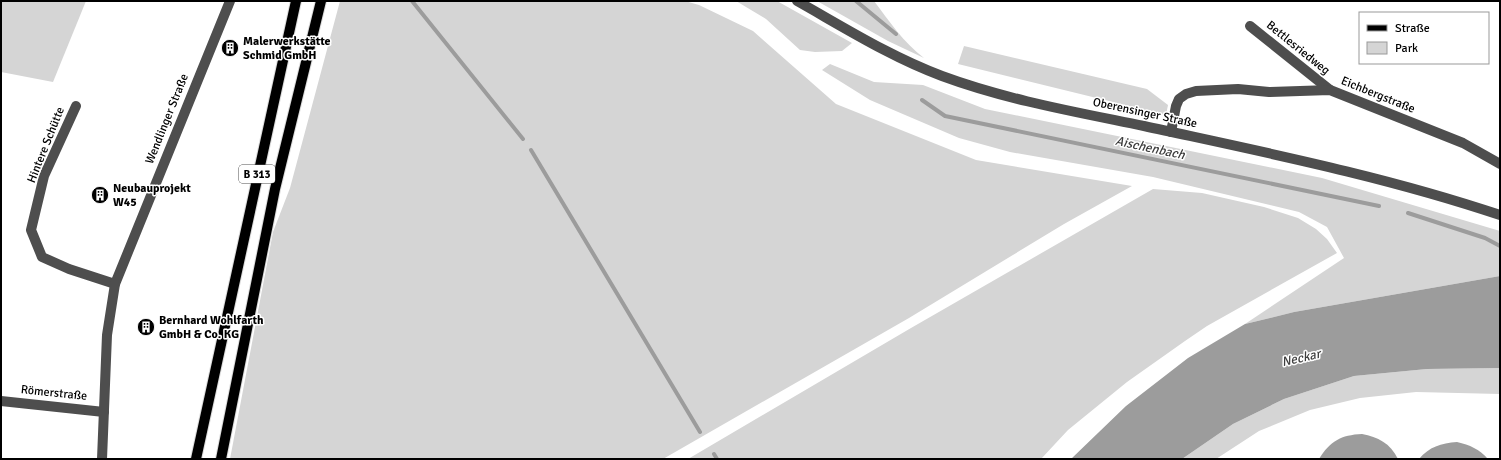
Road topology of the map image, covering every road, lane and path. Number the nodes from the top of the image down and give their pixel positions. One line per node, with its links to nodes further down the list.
1 (230, 1): 11 (street, Wendlinger Straße)
2 (296, 1): 15 (main road, B 313)
3 (321, 1): 16 (main road, B 313)
4 (798, 1): 8 (street, Oberensinger Straße)
5 (1250, 26): 6 (street, Bettlesriedweg)
6 (1330, 90): 8 (street, Eichbergstraße); 9 (street, Eichbergstraße)
7 (76, 106): 11 (street, Hintere Schütte)
8 (1171, 132): 10 (street, Oberensinger Straße)
9 (1500, 164)
10 (1500, 215)
11 (115, 284): 13 (street, Wendlinger Straße)
12 (1, 401): 13 (street, Römerstraße)
13 (104, 412): 14 (street, Wendlinger Straße)
14 (102, 459)
15 (196, 459)
16 (221, 459)

